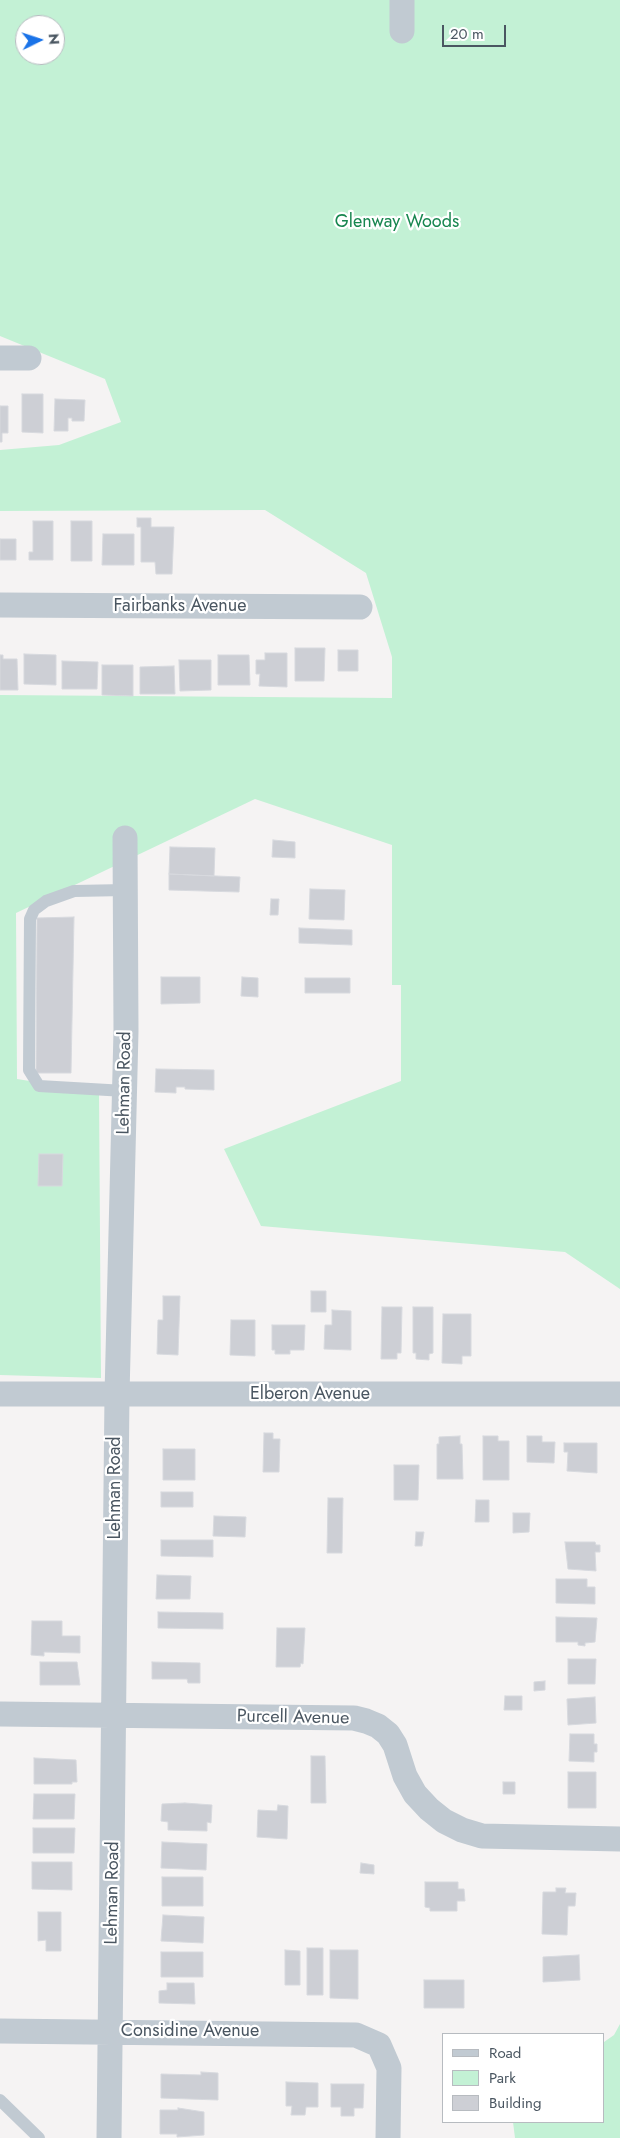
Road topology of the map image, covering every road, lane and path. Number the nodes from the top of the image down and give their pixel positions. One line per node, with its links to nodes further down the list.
1 (402, 0): 2 (street)
2 (402, 31)
3 (0, 358): 4 (street)
4 (29, 358)
5 (0, 605): 6 (street, Fairbanks Avenue)
6 (360, 607)
7 (125, 838): 8 (street, Lehman Road)
8 (126, 890): 9 (street, Lehman Road); 9 (lane)
9 (125, 1091): 12 (street, Lehman Road)
10 (0, 1394): 12 (street, Elberon Avenue)
11 (620, 1394): 12 (street, Elberon Avenue)
12 (117, 1395): 14 (street, Lehman Road)
13 (0, 1714): 14 (street, Purcell Avenue)
14 (115, 1714): 15 (street, Purcell Avenue); 17 (street, Lehman Road)
15 (620, 1839)
16 (0, 2031): 17 (street, Considine Avenue)
17 (111, 2032): 20 (street, Lehman Road); 21 (street, Considine Avenue)
18 (0, 2100): 19 (lane)
19 (39, 2138)
20 (109, 2138)
21 (388, 2138)

